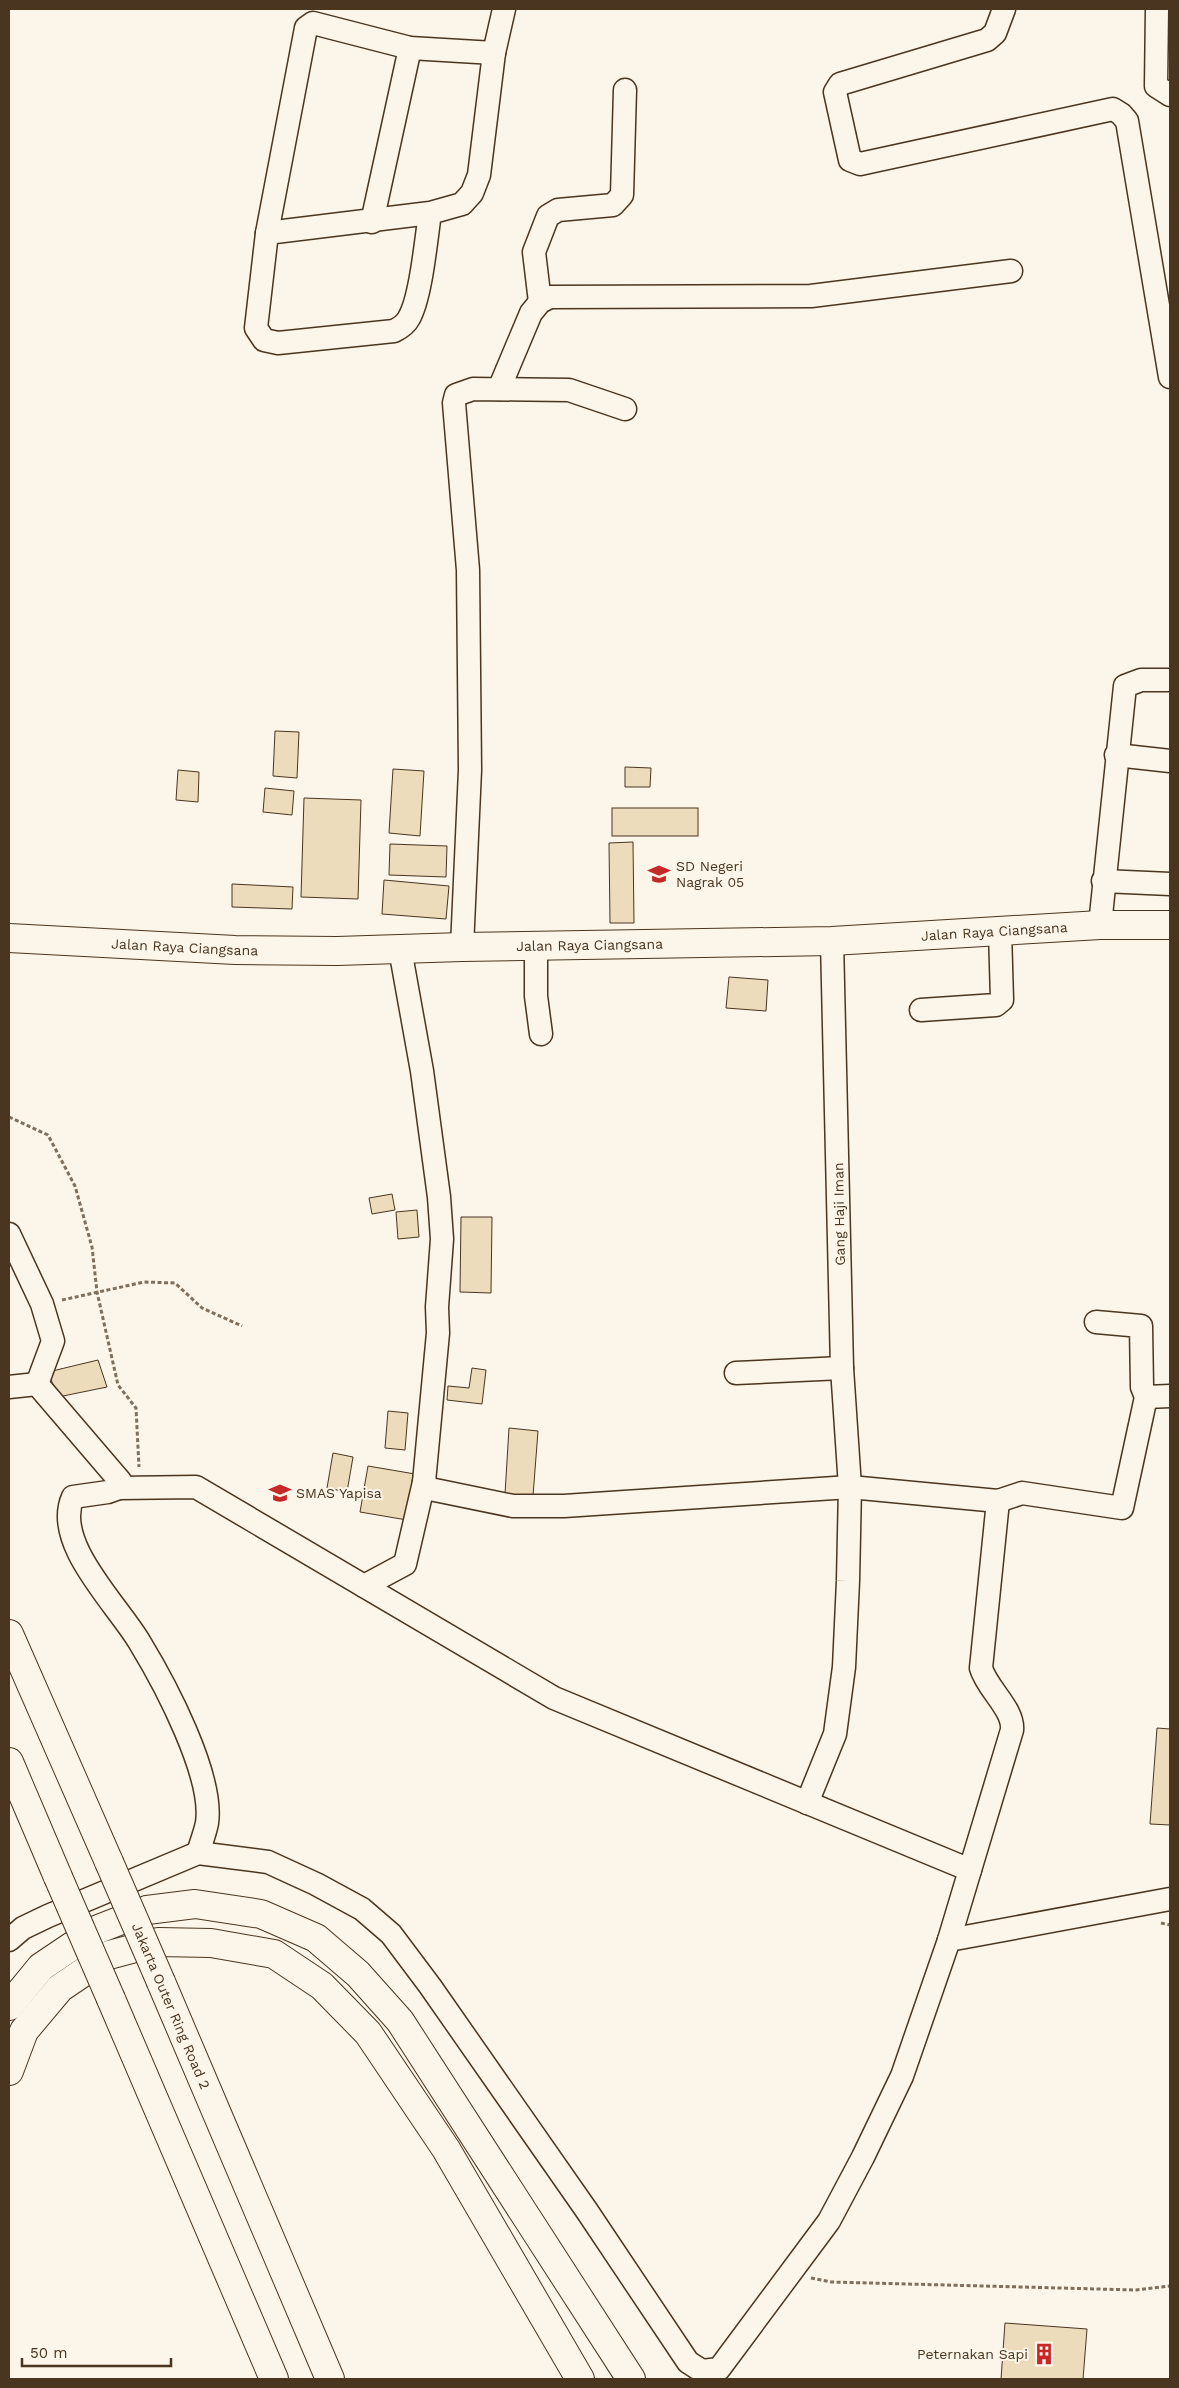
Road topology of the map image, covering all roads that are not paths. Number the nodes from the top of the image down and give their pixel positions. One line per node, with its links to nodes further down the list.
1 (504, 9): 5 (street)
2 (1004, 9): 13 (street)
3 (1157, 9): 7 (street)
4 (410, 48): 5 (street); 9 (street); 10 (street)
5 (494, 53): 8 (street)
6 (625, 90): 12 (street)
7 (1170, 94)
8 (430, 214): 9 (street); 10 (street)
9 (372, 222): 10 (street)
10 (267, 233)
11 (1011, 271): 12 (street)
12 (540, 302): 14 (street)
13 (1170, 378)
14 (499, 389): 15 (street); 27 (street)
15 (625, 409)
16 (1170, 680): 17 (street)
17 (1116, 755): 18 (street); 19 (street)
18 (1170, 761)
19 (1103, 881): 20 (street); 21 (street)
20 (1170, 884)
21 (1100, 925): 22 (main road, Jalan Raya Ciangsana); 23 (main road, Jalan Raya Ciangsana)
22 (1170, 925)
23 (1000, 931): 25 (main road, Jalan Raya Ciangsana); 29 (street)
24 (9, 938): 28 (main road, Jalan Raya Ciangsana)
25 (832, 941): 26 (main road, Jalan Raya Ciangsana); 33 (street, Gang Haji Iman)
26 (536, 946): 27 (main road, Jalan Raya Ciangsana); 30 (street)
27 (462, 947): 28 (main road, Jalan Raya Ciangsana)
28 (400, 949): 39 (street)
29 (921, 1010)
30 (540, 1034)
31 (9, 1234): 35 (street)
32 (1096, 1322): 38 (street)
33 (842, 1368): 34 (street); 40 (street, Gang Haji Iman)
34 (736, 1373)
35 (37, 1384): 36 (street); 41 (street)
36 (9, 1387)
37 (1170, 1396): 38 (street)
38 (1146, 1397): 42 (street)
39 (424, 1482): 40 (street); 43 (street)
40 (850, 1487): 42 (street); 46 (street, Gang Haji Iman)
41 (129, 1488): 43 (street); 47 (street)
42 (998, 1501): 48 (street)
43 (364, 1586): 46 (street)
44 (9, 1634): 57 (main road, Jakarta Outer Ring Road 2, bridge)
45 (9, 1762): 53 (main road, bridge)
46 (807, 1803): 48 (street)
47 (198, 1853): 50 (street); 51 (street)
48 (970, 1870): 51 (street)
49 (1170, 1899): 51 (street)
50 (9, 1940)
51 (949, 1940)
52 (9, 2006): 59 (main road)
53 (131, 2047): 55 (main road); 56 (main road)
54 (9, 2071): 58 (main road)
55 (257, 2379)
56 (274, 2379)
57 (330, 2379)
58 (580, 2379)
59 (631, 2379)

